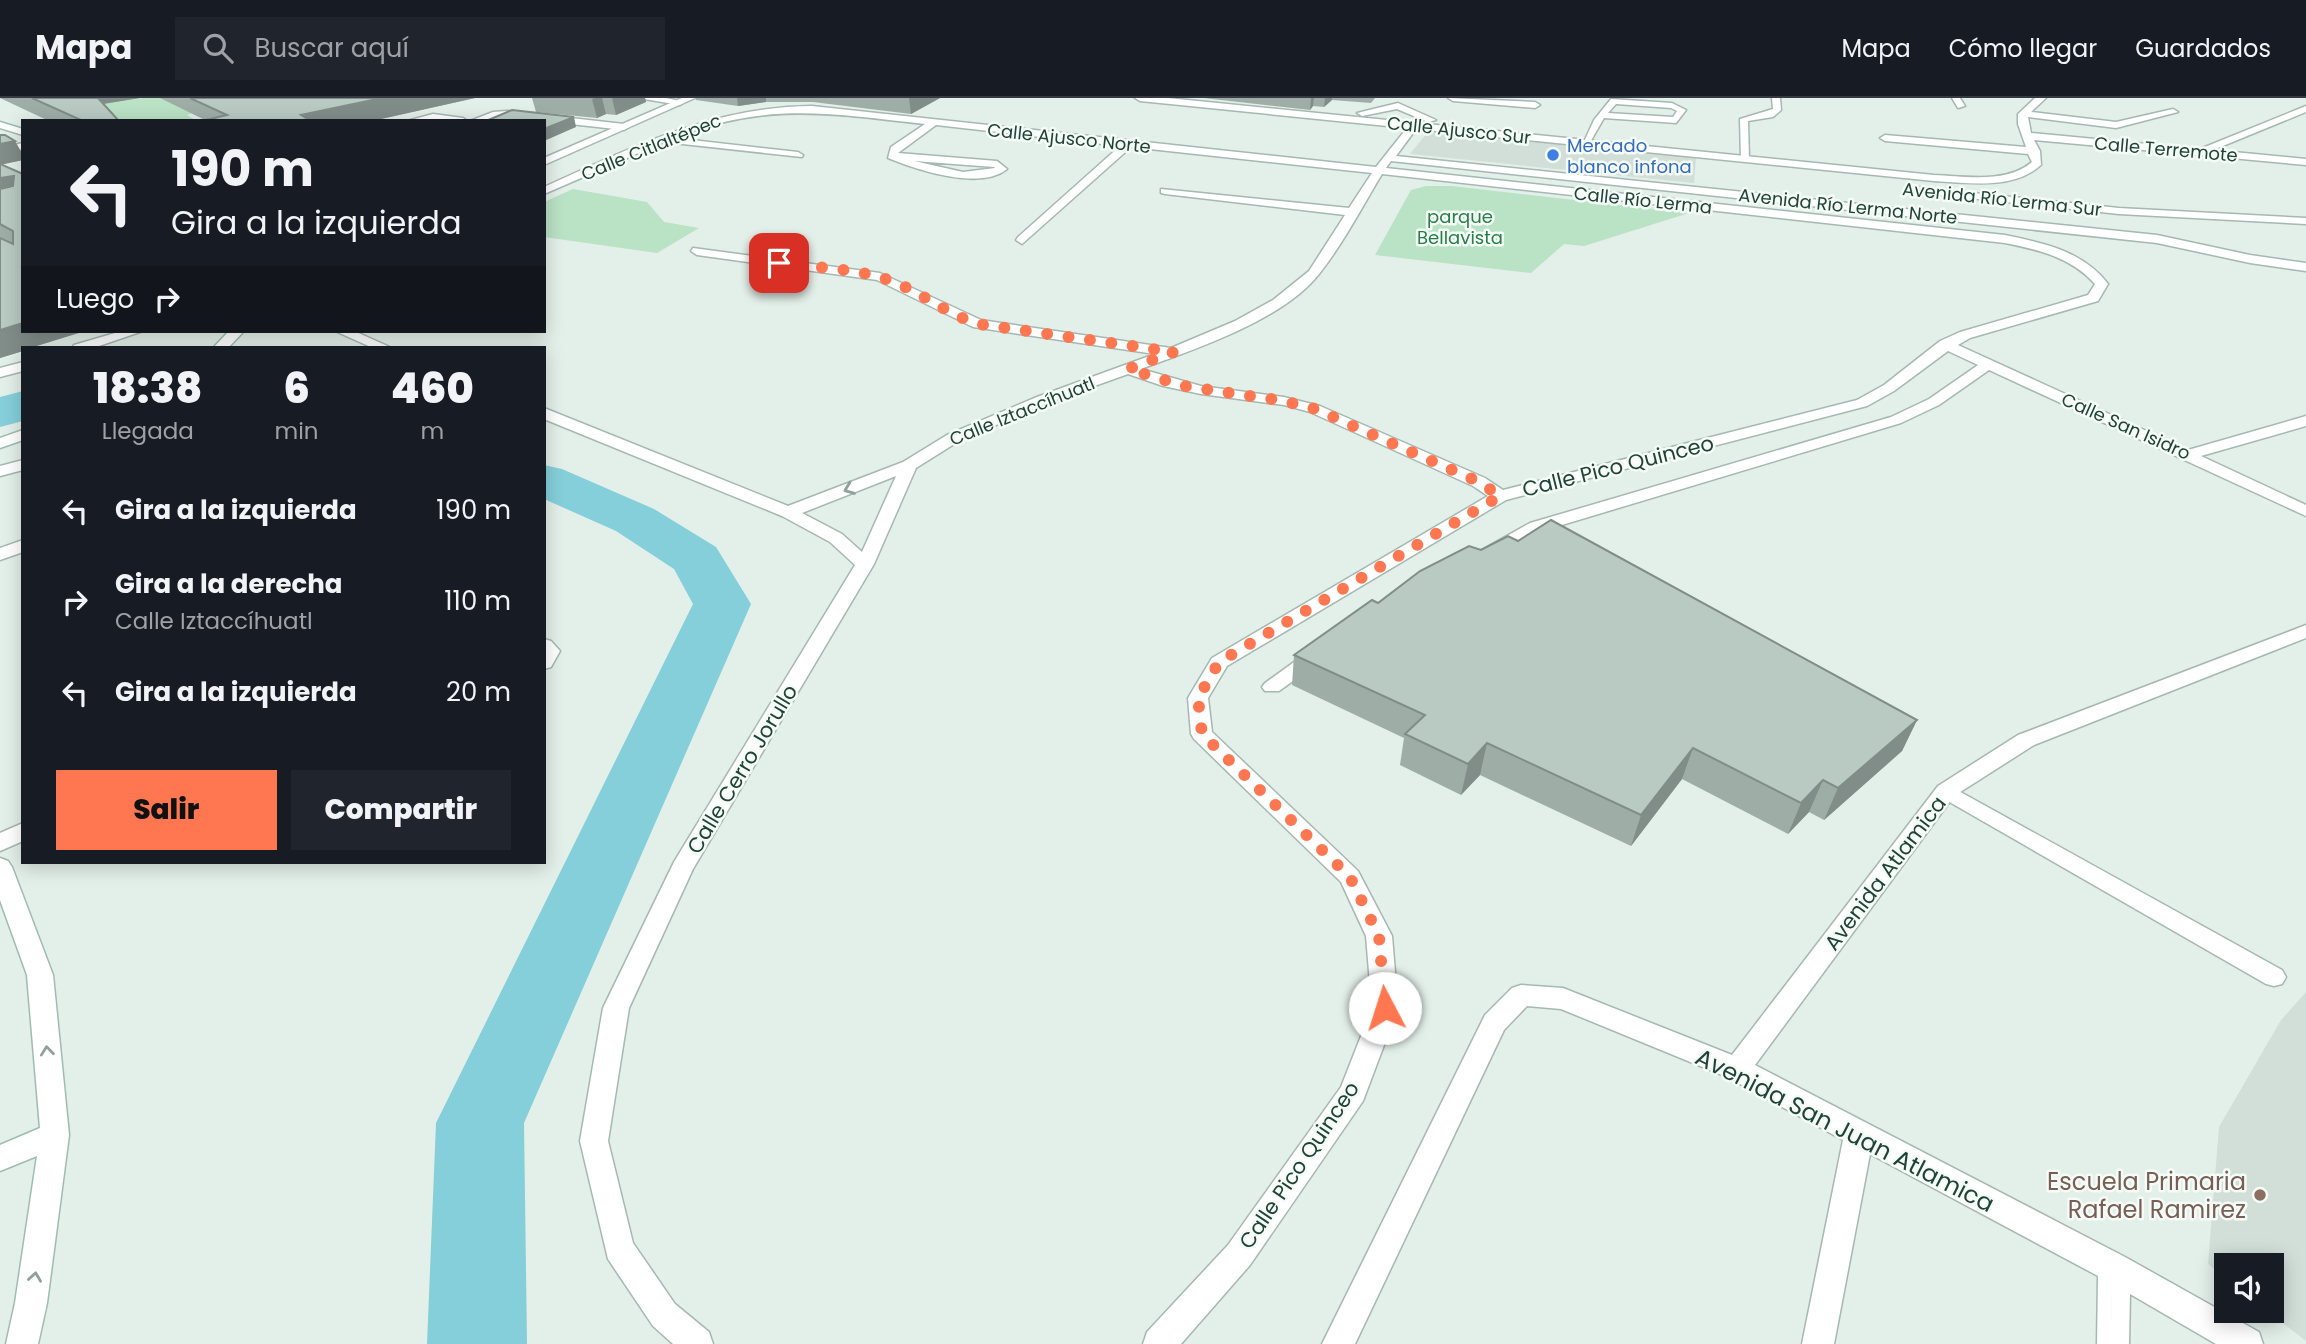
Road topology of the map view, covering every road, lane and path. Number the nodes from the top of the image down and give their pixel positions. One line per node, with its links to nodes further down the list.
1 (645, 98): 8 (lane)
2 (690, 98): 8 (street)
3 (1140, 98): 17 (street, Calle Ajusco Sur)
4 (1453, 98): 9 (street)
5 (1776, 98): 46 (lane)
6 (2041, 98): 13 (street)
7 (1401, 102): 17 (street); 27 (street)
8 (680, 103): 26 (street)
9 (1535, 105)
10 (760, 109): 23 (street, Calle Ajusco Norte); 32 (street, Calle Citlaltépec)
11 (2306, 109): 15 (street)
12 (2173, 111): 13 (street)
13 (2023, 114): 29 (street)
14 (1603, 115): 14 (lane); 34 (lane)
15 (2292, 115): 16 (street); 41 (street)
16 (2306, 117)
17 (1337, 118): 25 (street, Calle Ajusco Sur)
18 (418, 119): 19 (lane)
19 (444, 119)
20 (480, 119): 21 (lane)
21 (545, 119)
22 (546, 119): 26 (lane)
23 (935, 122): 35 (street, Calle Ajusco Norte); 44 (street)
24 (0, 125): 28 (street)
25 (1414, 125): 27 (street, Calle Ajusco Sur); 45 (street, Calle Iztaccíhuatl)
26 (624, 127): 47 (street)
27 (1449, 128): 34 (street, Calle Ajusco Sur)
28 (21, 131)
29 (2027, 136): 40 (street); 41 (street, Calle Terremote)
30 (755, 138): 38 (street)
31 (1885, 138): 40 (street)
32 (665, 139): 38 (street); 52 (street, Calle Citlaltépec)
33 (0, 141): 36 (street)
34 (1586, 142): 43 (street, Calle Ajusco Sur)
35 (1128, 145): 50 (street, Calle Ajusco Norte); 56 (street)
36 (21, 146)
37 (21, 146): 39 (street)
38 (718, 146): 42 (street)
39 (0, 151)
40 (2035, 151): 46 (street, Calle Ajusco Sur)
41 (2198, 152): 48 (street, Calle Terremote)
42 (798, 155)
43 (1707, 155): 46 (street, Calle Ajusco Sur); 49 (street)
44 (892, 156): 44 (street)
45 (1388, 158): 50 (street, Calle Iztaccíhuatl); 58 (street, Avenida Río Lerma Norte)
46 (1744, 159)
47 (546, 161)
48 (2306, 162)
49 (1735, 171)
50 (1378, 172): 54 (street, Calle Iztaccíhuatl); 62 (street, Calle Río Lerma)
51 (1897, 188): 55 (street, Avenida Río Lerma Sur)
52 (546, 190)
53 (1165, 191): 54 (street)
54 (1351, 212): 66 (street, Calle Iztaccíhuatl)
55 (2306, 220)
56 (1022, 240)
57 (696, 251): 66 (street)
58 (2306, 267)
59 (126, 333): 63 (street)
60 (235, 333): 64 (street)
61 (347, 333): 65 (street)
62 (1945, 344): 67 (street, Calle San Isidro); 75 (street, Calle Pico Quinceo)
63 (85, 346)
64 (223, 346)
65 (380, 346)
66 (1174, 352): 69 (street, Calle Iztaccíhuatl)
67 (1988, 364): 76 (street, Calle San Isidro); 80 (street)
68 (21, 367): 70 (street)
69 (1128, 369): 77 (street, Calle Iztaccíhuatl); 81 (street)
70 (0, 373)
71 (546, 414): 83 (street)
72 (2306, 421): 76 (street)
73 (21, 436): 74 (street)
74 (0, 443)
75 (1674, 451): 80 (street); 81 (street, Calle Pico Quinceo)
76 (2189, 455): 82 (street, Calle San Isidro)
77 (909, 465): 83 (street, Calle Iztaccíhuatl, one-way to 83); 85 (street)
78 (21, 466): 79 (street)
79 (0, 471)
80 (1707, 474): 84 (street)
81 (1500, 496): 101 (street, Calle Pico Quinceo)
82 (2306, 510)
83 (788, 512): 85 (street)
84 (1475, 559)
85 (865, 564): 100 (street, Calle Cerro Jorullo)
86 (2306, 631): 89 (street, Avenida Atlamica)
87 (1325, 648): 88 (street)
88 (1272, 687)
89 (1946, 791): 93 (lane); 94 (street, Avenida Atlamica)
90 (21, 832): 91 (street)
91 (0, 843)
92 (0, 867): 96 (street, one-way to 92)
93 (2274, 977)
94 (1737, 1069): 95 (street, Avenida San Juan Atlamica); 102 (street, Avenida San Juan Atlamica)
95 (1859, 1134): 98 (street, Avenida San Juan Atlamica); 103 (street)
96 (55, 1135): 97 (street); 99 (street, one-way to 96)
97 (0, 1157)
98 (2114, 1268): 104 (street); 105 (street, Avenida San Juan Atlamica)
99 (22, 1344)
100 (697, 1344)
101 (1159, 1344)
102 (1338, 1344)
103 (1818, 1344)
104 (2113, 1344)
105 (2248, 1344)

